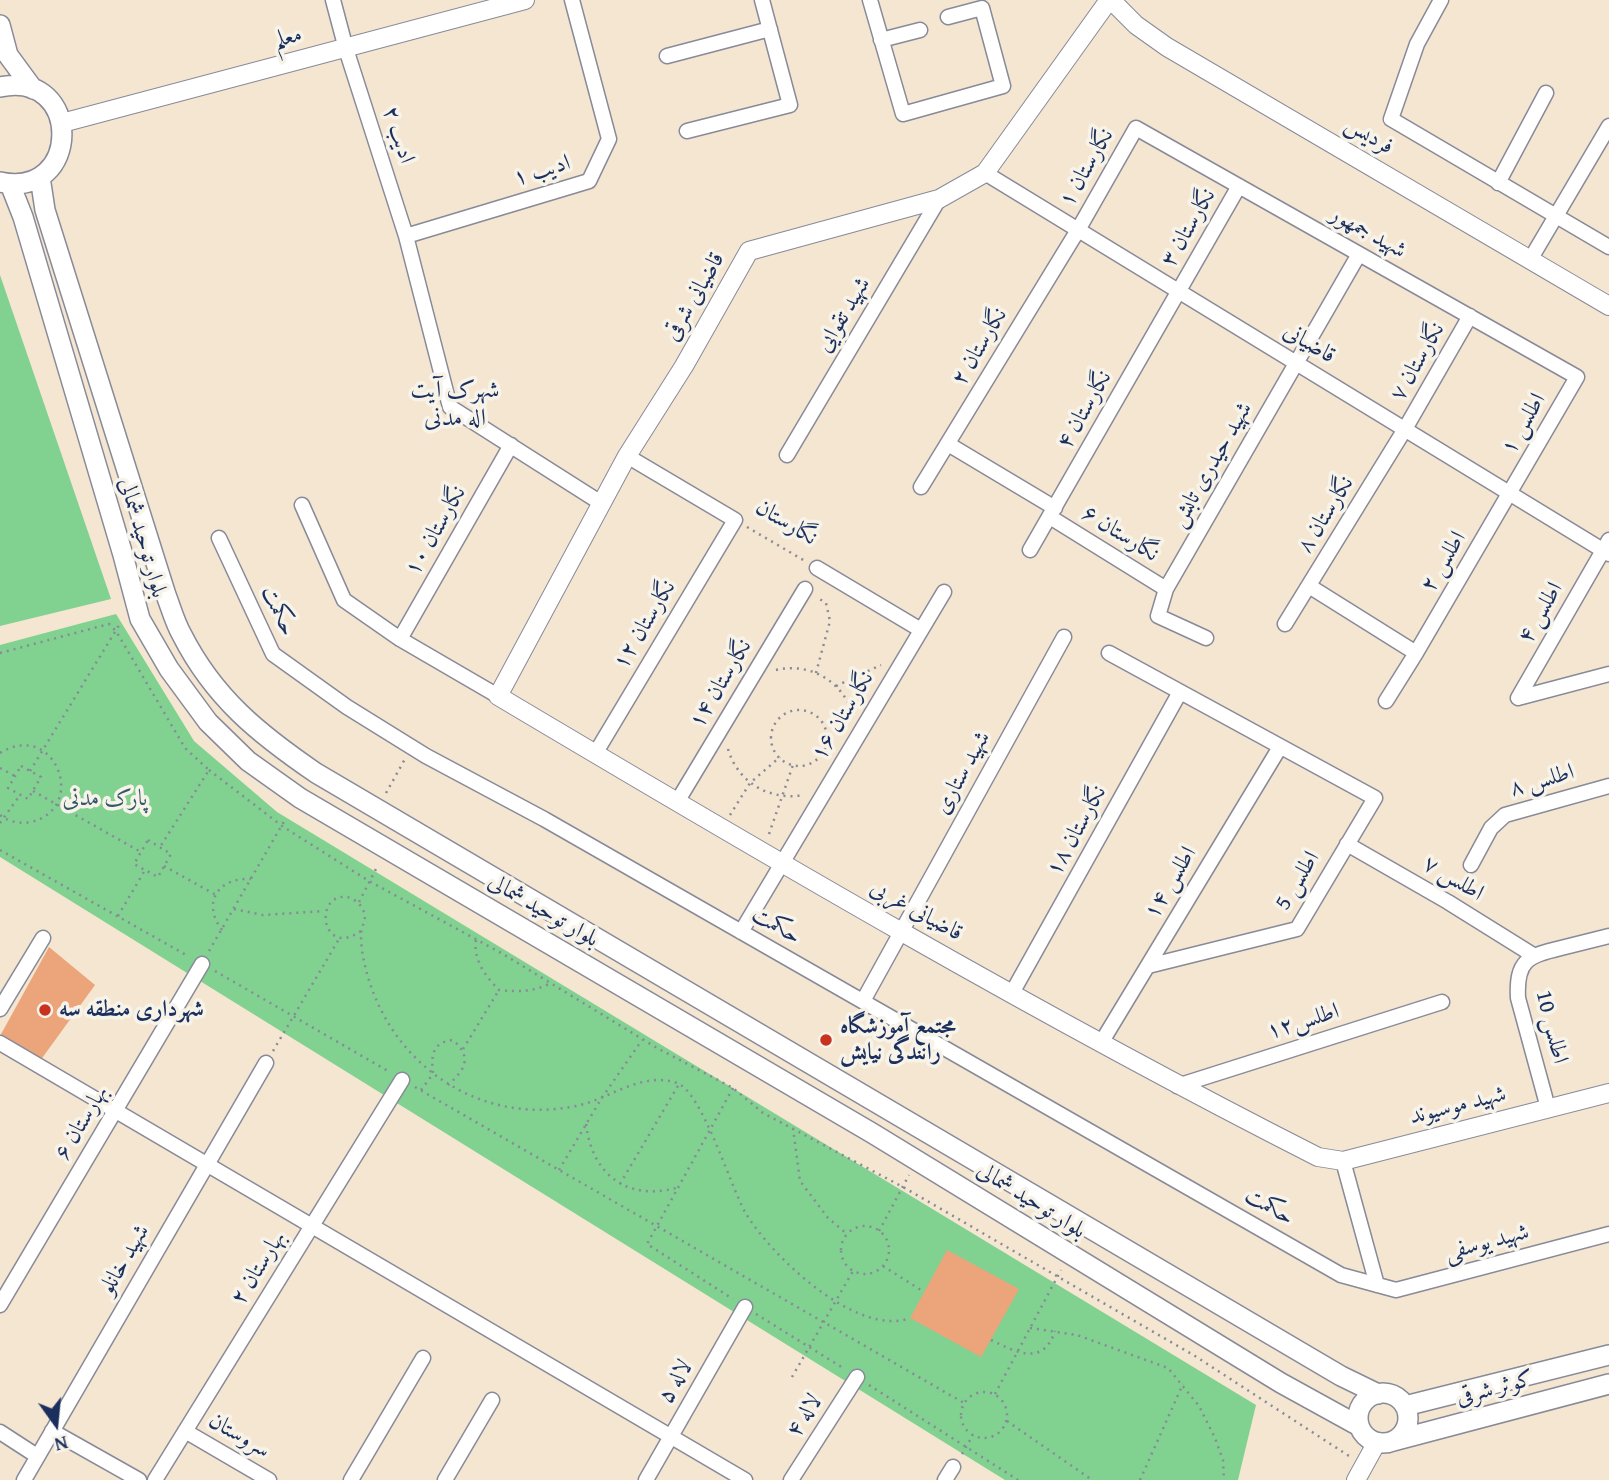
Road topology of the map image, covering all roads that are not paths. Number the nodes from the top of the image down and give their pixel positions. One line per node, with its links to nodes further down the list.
1 (333, 0): 13 (street, ادیب ۲)
2 (525, 0): 13 (street, معلم)
3 (572, 0): 30 (street, ادیب ۱)
4 (762, 0): 10 (street)
5 (870, 0): 12 (street)
6 (1110, 0): 22 (street, قاضیانی شرقی); 33 (street, فردیس)
7 (1441, 0): 25 (street)
8 (948, 17): 12 (street)
9 (0, 25): 16 (main road)
10 (770, 29): 14 (street); 21 (street)
11 (920, 30): 12 (street)
12 (881, 40)
13 (346, 49): 18 (street, معلم); 30 (street, ادیب ۲)
14 (667, 56)
15 (0, 87): 16 (main road)
16 (33, 89): 18 (main road)
17 (1546, 93): 25 (street)
18 (62, 122): 23 (main road)
19 (1609, 126): 28 (street)
20 (1136, 128): 26 (street, شهید جمهور); 29 (street, نگارستان ۱)
21 (687, 131)
22 (985, 173): 27 (street, قاضیانی شرقی); 29 (street, قاضیانی)
23 (40, 177): 24 (main road); 107 (main road, بلوار توحید شمالی)
24 (5, 183): 110 (main road, بلوار توحید شمالی)
25 (1498, 183): 28 (street)
26 (1239, 186): 32 (street, شهید جمهور); 34 (street, نگارستان ۳)
27 (939, 199): 42 (street, شهید تقوایی); 43 (street, قاضیانی شرقی)
28 (1556, 216): 31 (street); 33 (street)
29 (1078, 230): 34 (street, قاضیانی); 40 (street, نگارستان ۲)
30 (406, 236): 41 (street, ادیب ۲)
31 (1609, 247)
32 (1359, 254): 36 (street, شهید جمهور); 37 (street, شهید حیدری تابش)
33 (1530, 260): 35 (street, فردیس)
34 (1179, 292): 37 (street, قاضیانی); 48 (street, نگارستان ۴)
35 (1609, 306)
36 (1470, 316): 38 (street, شهید جمهور); 39 (street, نگارستان ۷)
37 (1297, 364): 39 (street, قاضیانی); 56 (street, شهید حیدری تابش)
38 (1577, 377): 45 (street, اطلس ۱)
39 (1405, 429): 45 (street, قاضیانی); 54 (street, نگارستان ۸)
40 (948, 444): 44 (street, نگارستان ۲); 48 (street, نگارستان ۶)
41 (510, 445): 46 (street, ادیب ۲); 62 (street, نگارستان ۱۰)
42 (787, 455)
43 (627, 456): 46 (street, قاضیانی شرقی); 49 (street, نگارستان)
44 (921, 487)
45 (1510, 494): 51 (street, قاضیانی); 64 (street, اطلس ۲)
46 (601, 503): 67 (street, قاضیانی شرقی)
47 (302, 505): 62 (street)
48 (1052, 512): 52 (street, نگارستان ۴); 56 (street, نگارستان ۶)
49 (735, 520): 70 (street, نگارستان ۱۲)
50 (219, 538): 77 (street, حکمت)
51 (1607, 548): 65 (street, اطلس ۴)
52 (1030, 550)
53 (817, 568): 59 (street, نگارستان)
54 (1308, 586): 58 (street, نگارستان ۸); 64 (street)
55 (804, 589): 72 (street, نگارستان ۱۴)
56 (1166, 589): 61 (street)
57 (944, 592): 59 (street, نگارستان ۱۶)
58 (1285, 624)
59 (921, 630): 74 (street, نگارستان ۱۶)
60 (1064, 637): 76 (street, شهید ستاری)
61 (1206, 638)
62 (400, 639): 67 (street)
63 (1109, 653): 66 (street)
64 (1416, 653): 68 (street, اطلس ۲)
65 (1609, 674)
66 (1180, 692): 69 (street); 83 (street, نگارستان ۱۸)
67 (498, 696): 70 (street, قاضیانی غربی)
68 (1385, 701)
69 (1280, 747): 73 (street, اطلس 5); 82 (street, اطلس ۱۴)
70 (595, 754): 72 (street, قاضیانی غربی)
71 (1609, 786): 75 (street, اطلس ۸)
72 (677, 802): 74 (street, قاضیانی غربی)
73 (1347, 844): 80 (street, اطلس ۷); 82 (street, اطلس 5)
74 (781, 864): 76 (street, قاضیانی غربی); 77 (street, نگارستان ۱۶)
75 (1471, 865)
76 (902, 931): 83 (street, قاضیانی غربی); 84 (street, شهید ستاری)
77 (741, 932): 84 (street, حکمت)
78 (1609, 936): 80 (street)
79 (43, 938): 86 (street)
80 (1533, 955): 93 (street, اطلس 10)
81 (202, 964): 94 (street, بهارستان ۶)
82 (1148, 966): 87 (street, اطلس ۱۴)
83 (1012, 993): 87 (street, قاضیانی غربی)
84 (863, 1001): 100 (street, حکمت)
85 (1442, 1002): 91 (street, اطلس۱۲)
86 (0, 1009)
87 (1101, 1043): 91 (street, قاضیانی غربی)
88 (0, 1044): 94 (street)
89 (266, 1063): 97 (street, شهید خانلو)
90 (402, 1080): 98 (street, بهارستان ۲)
91 (1177, 1086): 95 (street, قاضیانی غربی)
92 (1609, 1093): 93 (street, شهید موسیوند)
93 (1548, 1108): 96 (street, شهید موسیوند)
94 (115, 1111): 97 (street); 101 (street, بهارستان ۶)
95 (1318, 1157): 96 (street, شهید موسیوند)
96 (1342, 1161): 100 (street)
97 (207, 1165): 98 (street); 111 (street, شهید خانلو)
98 (312, 1226): 112 (street, بهارستان ۲); 114 (street)
99 (1609, 1234): 100 (street, شهید یوسفی)
100 (1377, 1285)
101 (0, 1305)
102 (745, 1307): 114 (street, لاله ۵)
103 (1609, 1355): 109 (main road, کوثر شرقی)
104 (423, 1358): 122 (street)
105 (857, 1377): 126 (street, لاله ۴)
106 (1609, 1384): 115 (main road, کوثر شرقی)
107 (1378, 1394): 109 (main road); 110 (main road)
108 (492, 1400): 123 (street)
109 (1405, 1406): 115 (main road)
110 (1359, 1426): 115 (main road)
111 (52, 1431): 116 (street, شهید خانلو); 119 (street)
112 (185, 1431): 120 (street, بهارستان ۲); 121 (street, سروستان)
113 (0, 1432): 116 (street)
114 (671, 1437): 124 (street, لاله ۵); 125 (street)
115 (1385, 1441): 117 (street)
116 (37, 1456): 118 (street, شهید خانلو)
117 (1360, 1473)
118 (23, 1480)
119 (139, 1480)
120 (155, 1480)
121 (269, 1480)
122 (351, 1480)
123 (445, 1480)
124 (646, 1480)
125 (745, 1480)
126 (791, 1480)

